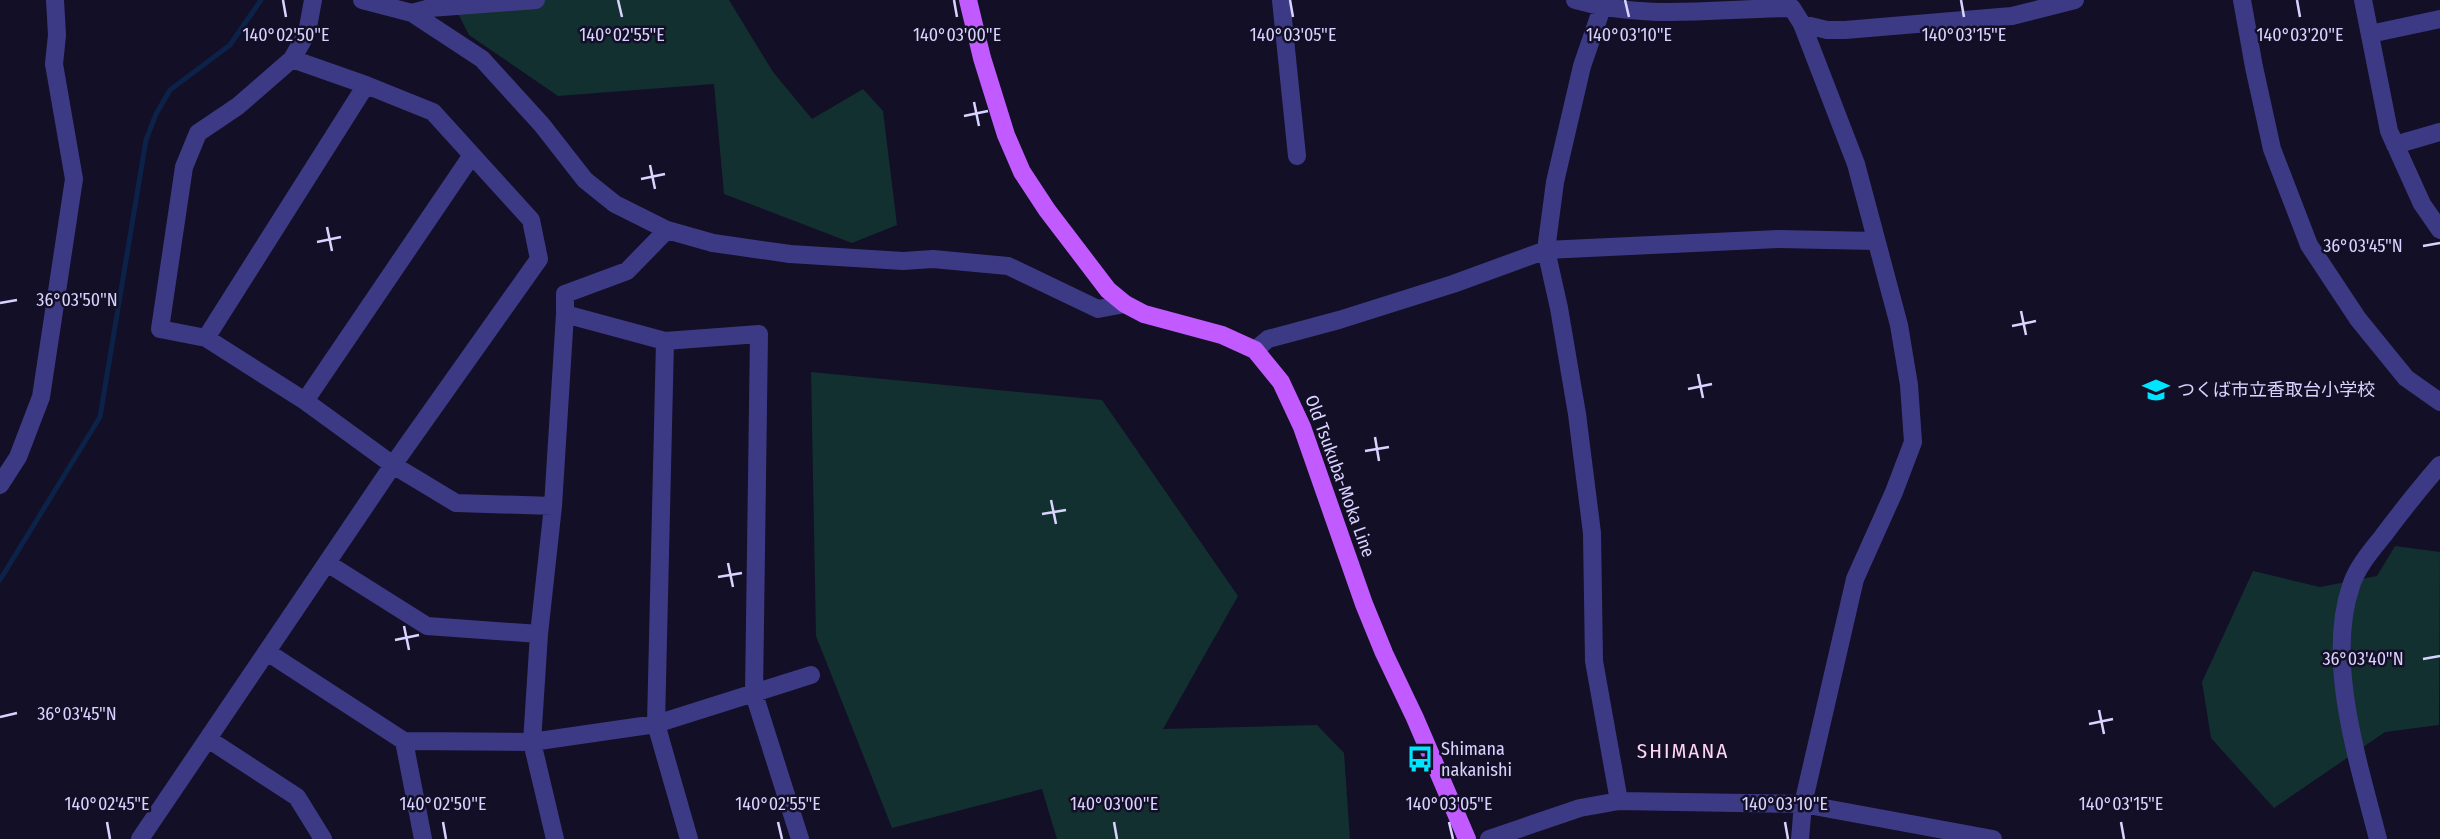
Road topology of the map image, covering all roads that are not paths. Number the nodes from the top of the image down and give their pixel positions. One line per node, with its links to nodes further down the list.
1 (55, 0): 36 (street)
2 (313, 0): 17 (street)
3 (362, 0): 13 (street)
4 (536, 0): 13 (street)
5 (968, 0): 27 (main road, Old Tsukuba-Moka Line)
6 (1281, 0): 22 (street)
7 (1575, 0): 12 (street)
8 (2075, 0): 15 (street)
9 (2242, 0): 33 (street)
10 (2363, 0): 16 (street)
11 (1765, 4): 12 (street); 15 (street)
12 (1602, 8): 26 (street)
13 (412, 13): 23 (street)
14 (2440, 19): 16 (street)
15 (1802, 24): 25 (street)
16 (2370, 34): 20 (street)
17 (292, 60): 18 (street); 29 (street)
18 (366, 85): 21 (street); 29 (street)
19 (2440, 132): 20 (street)
20 (2395, 145): 24 (street)
21 (472, 155): 32 (street); 34 (street)
22 (1297, 156)
23 (667, 230): 27 (street); 28 (street)
24 (2440, 230)
25 (1876, 242): 26 (street); 48 (street)
26 (1546, 250): 31 (street); 47 (street)
27 (1125, 304): 31 (main road, Old Tsukuba-Moka Line)
28 (565, 314): 30 (street); 37 (street)
29 (206, 338): 32 (street)
30 (665, 341): 42 (street); 43 (street)
31 (1255, 350): 55 (main road, Old Tsukuba-Moka Line)
32 (304, 401): 34 (street)
33 (2440, 402)
34 (393, 465): 37 (street); 38 (street)
35 (2440, 465): 59 (street)
36 (0, 485)
37 (552, 506): 39 (street)
38 (327, 563): 39 (street); 40 (street)
39 (539, 634): 46 (street)
40 (267, 652): 44 (street); 45 (street)
41 (811, 675): 42 (street)
42 (754, 694): 43 (street); 54 (street)
43 (656, 724): 46 (street); 53 (street)
44 (208, 738): 49 (street); 50 (street)
45 (404, 741): 46 (street); 51 (street)
46 (533, 743): 52 (street)
47 (1619, 802): 48 (street); 56 (street)
48 (1803, 804): 57 (street); 58 (street)
49 (140, 839)
50 (323, 839)
51 (424, 839)
52 (555, 839)
53 (689, 839)
54 (800, 839)
55 (1468, 839)
56 (1489, 839)
57 (1800, 839)
58 (1993, 839)
59 (2378, 839)

